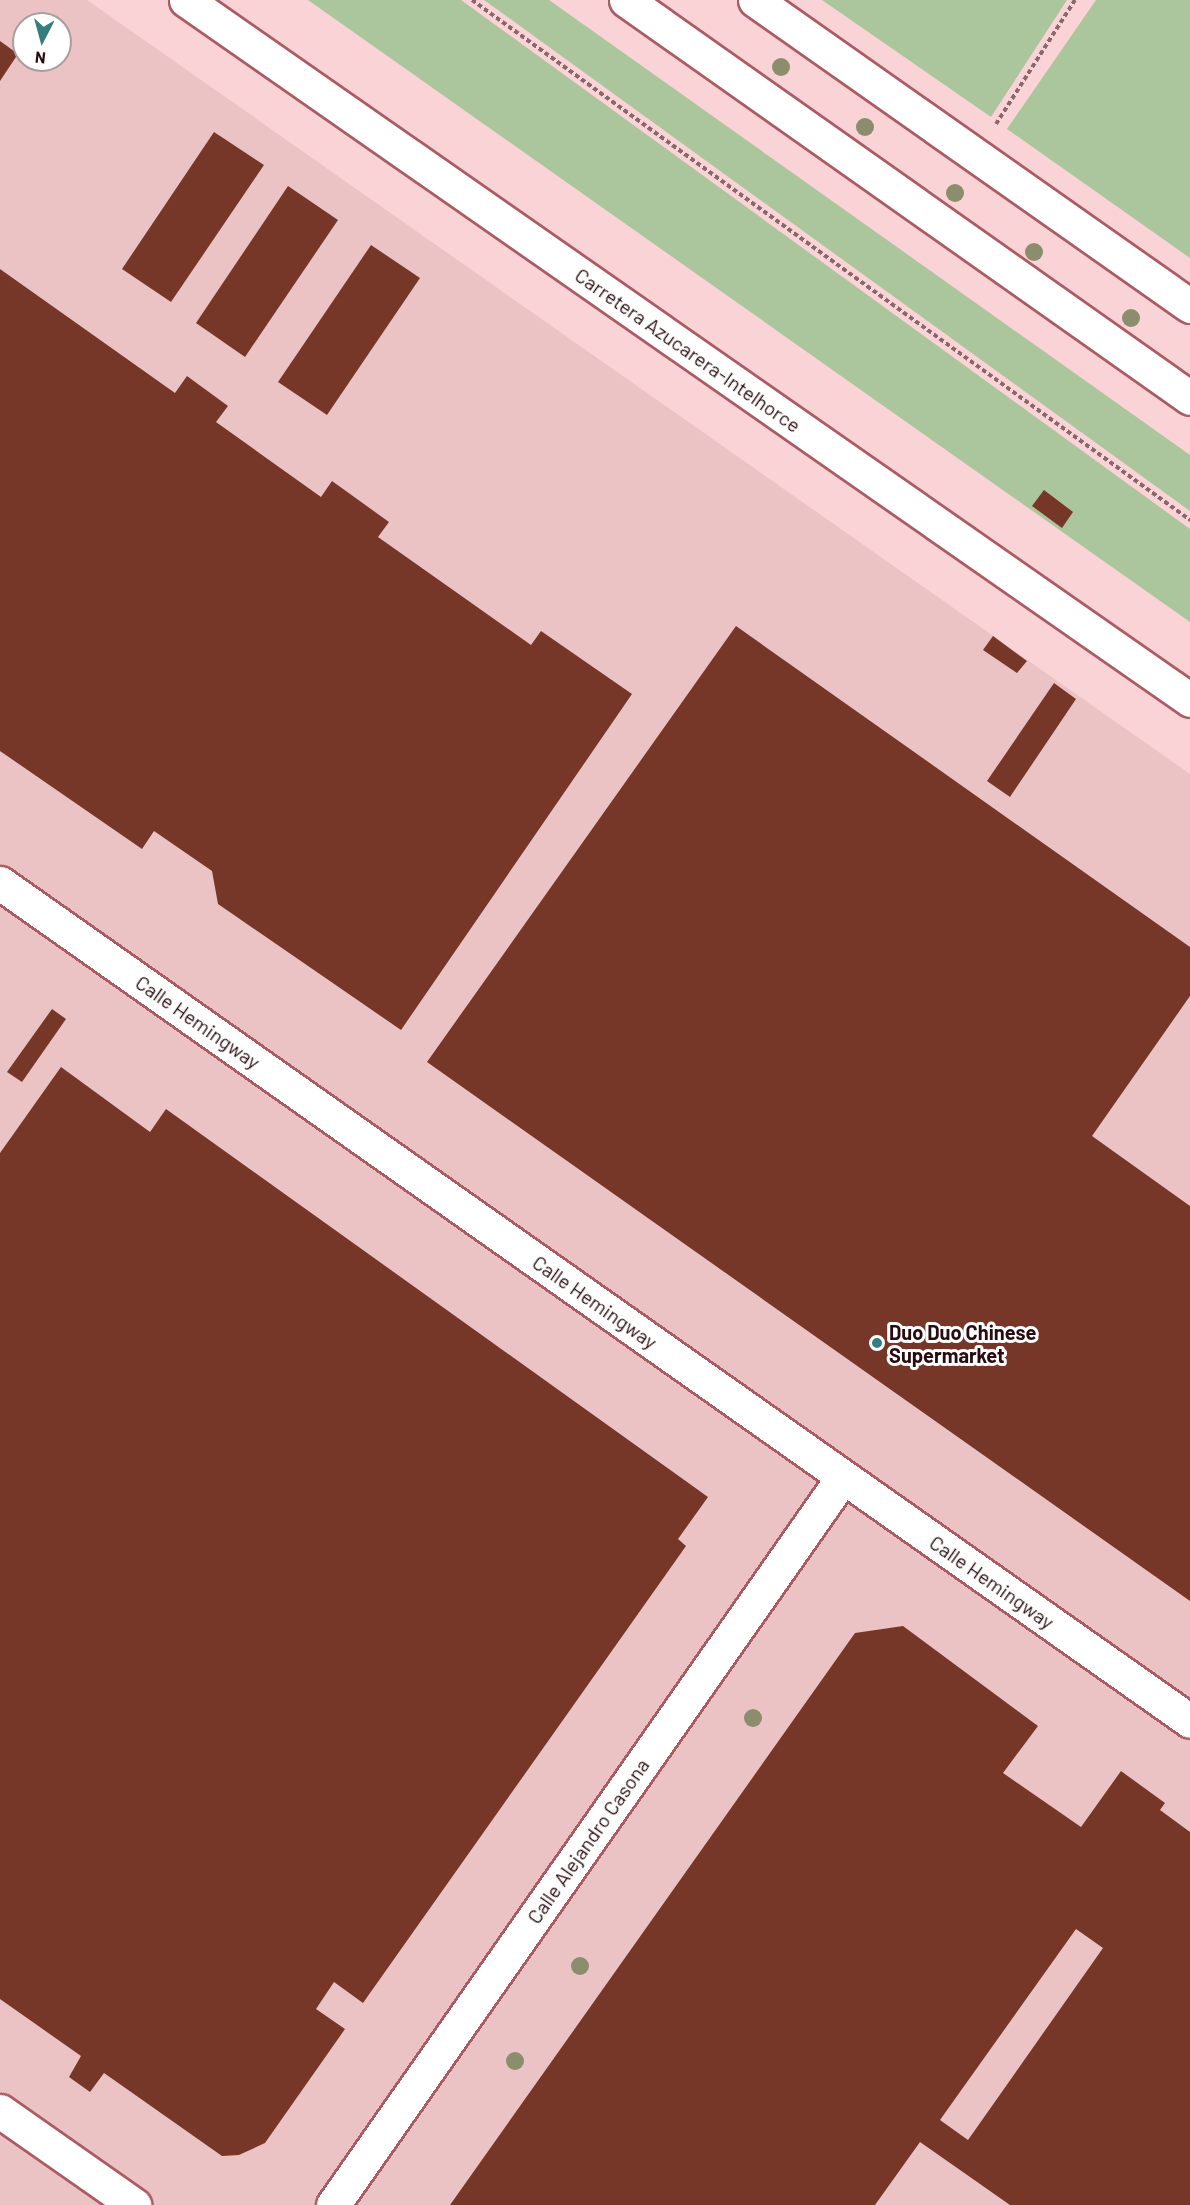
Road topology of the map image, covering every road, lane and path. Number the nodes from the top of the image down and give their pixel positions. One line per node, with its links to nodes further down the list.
1 (186, 0): 10 (street, Carretera Azucarera-Intelhorce)
2 (472, 0): 9 (path)
3 (626, 0): 8 (street)
4 (755, 0): 6 (street)
5 (1075, 0): 6 (path)
6 (974, 154): 7 (street)
7 (1190, 306)
8 (1190, 398)
9 (1190, 520)
10 (1190, 700)
11 (0, 883): 12 (street, Calle Hemingway)
12 (843, 1477): 13 (street, Calle Hemingway); 16 (street, Calle Alejandro Casona)
13 (1190, 1721)
14 (0, 2111): 15 (street)
15 (134, 2205)
16 (333, 2205)

